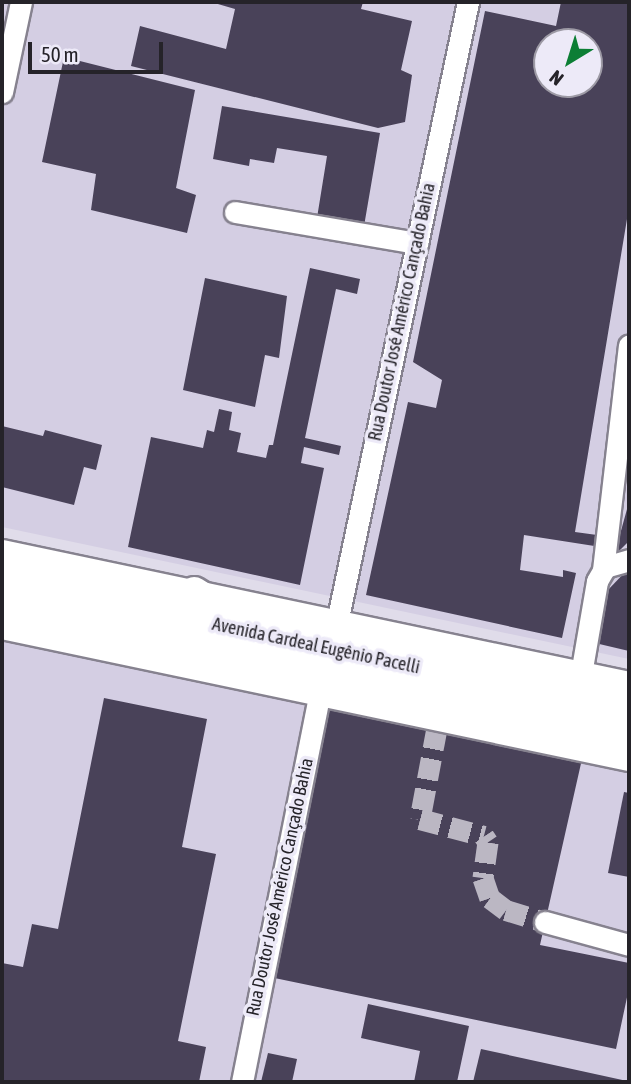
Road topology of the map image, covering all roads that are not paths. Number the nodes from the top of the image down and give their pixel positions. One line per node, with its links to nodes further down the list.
1 (21, 2): 3 (street)
2 (468, 2): 5 (street, Rua Doutor José Américo Cançado Bahia)
3 (2, 93)
4 (235, 212): 5 (street)
5 (417, 243): 14 (street, Rua Doutor José Américo Cançado Bahia)
6 (629, 346): 9 (street)
7 (2, 553): 11 (main road, Avenida Cardeal Eugênio Pacelli)
8 (629, 560): 9 (street)
9 (603, 570): 18 (street)
10 (2, 579): 12 (highway, Avenida Cardeal Eugênio Pacelli)
11 (194, 592): 14 (main road, Avenida Cardeal Eugênio Pacelli); 17 (highway)
12 (43, 600): 13 (highway, Avenida Cardeal Eugênio Pacelli); 16 (highway, Avenida Cardeal Eugênio Pacelli); 17 (highway, Avenida Cardeal Eugênio Pacelli)
13 (2, 603)
14 (337, 622): 18 (main road, Avenida Cardeal Eugênio Pacelli)
15 (2, 626): 20 (main road)
16 (216, 648): 20 (highway); 22 (highway, Avenida Cardeal Eugênio Pacelli)
17 (402, 664): 21 (highway, Avenida Cardeal Eugênio Pacelli)
18 (581, 674): 19 (main road, Avenida Cardeal Eugênio Pacelli)
19 (629, 685)
20 (320, 692): 23 (main road); 26 (street, Rua Doutor José Américo Cançado Bahia)
21 (629, 712)
22 (629, 735)
23 (629, 758)
24 (545, 922): 25 (street)
25 (629, 945)
26 (242, 1082)

